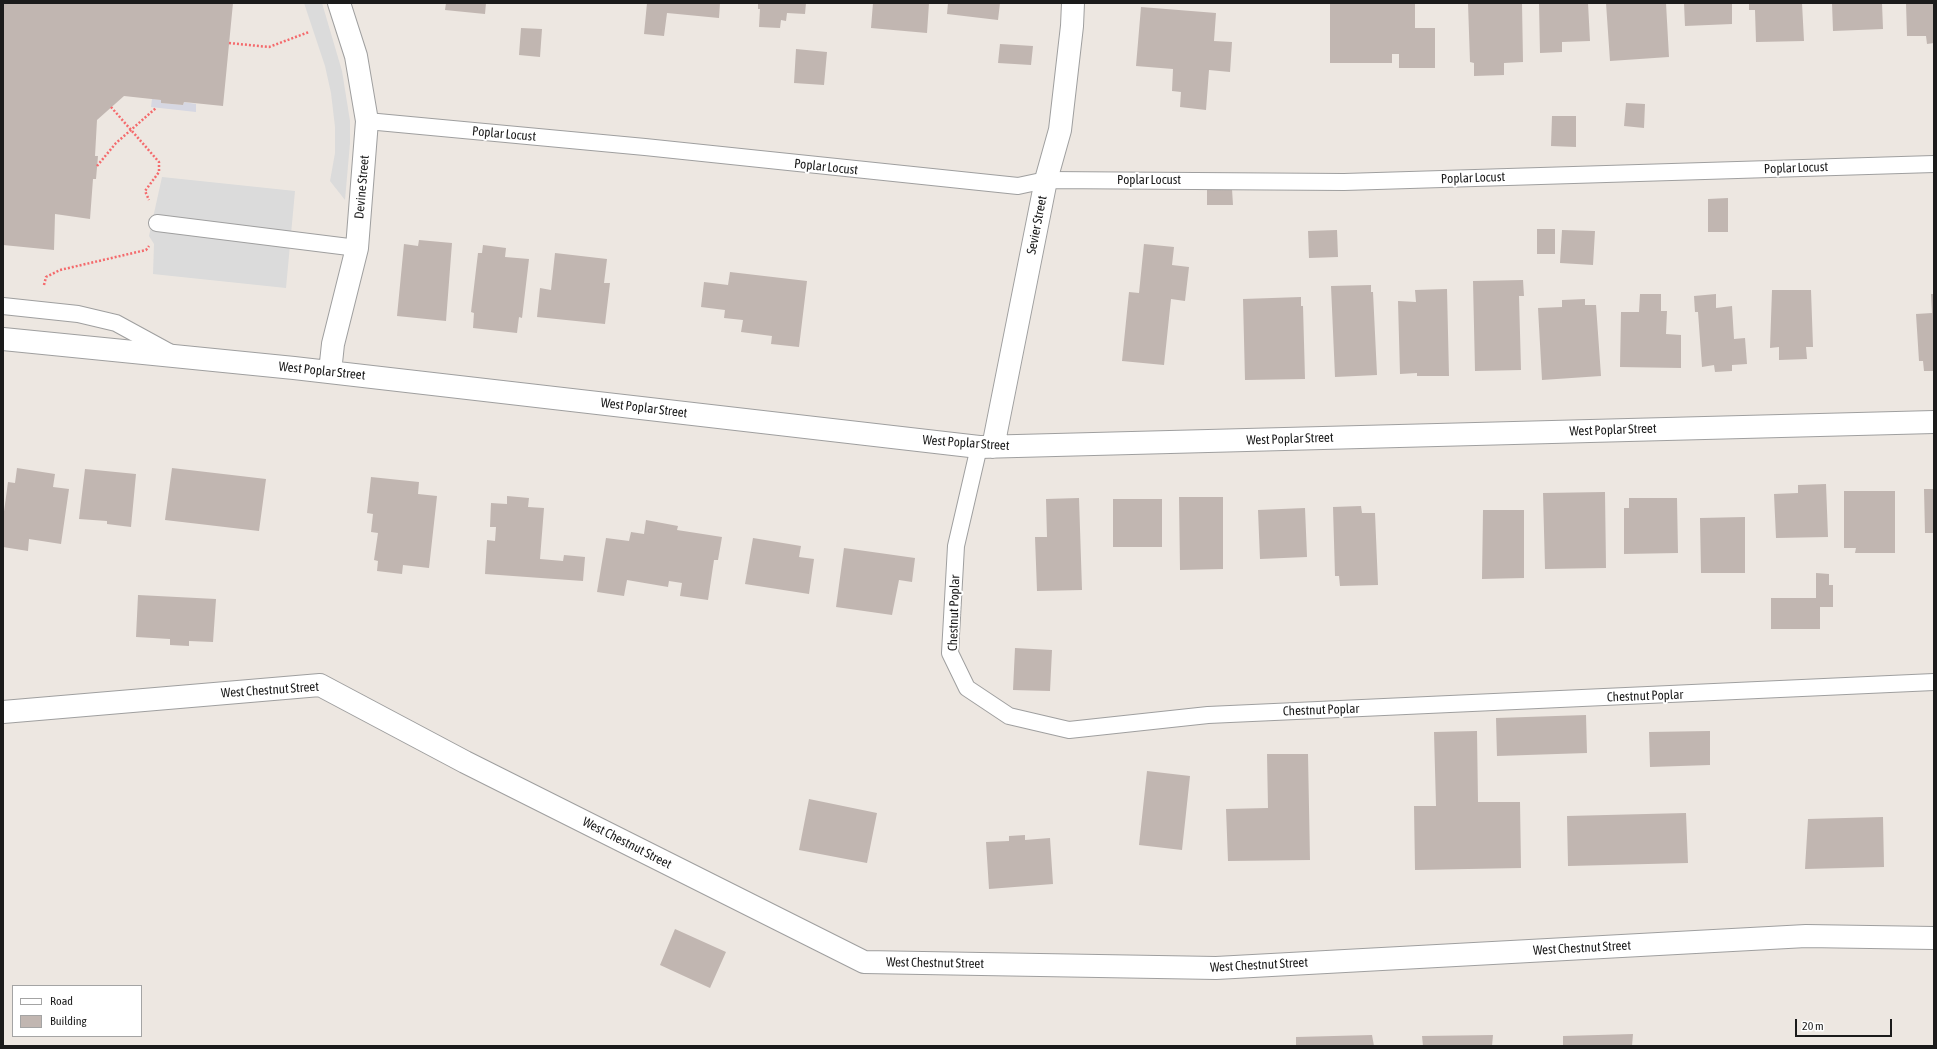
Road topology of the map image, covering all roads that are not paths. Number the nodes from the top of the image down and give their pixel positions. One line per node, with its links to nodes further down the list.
1 (339, 3): 3 (street, Devine Street)
2 (1073, 3): 5 (street, Sevier Street)
3 (367, 121): 5 (lane, Poplar Locust); 7 (street, Devine Street)
4 (1934, 164): 5 (lane, Poplar Locust)
5 (1046, 180): 13 (street, Sevier Street)
6 (158, 223): 7 (lane)
7 (357, 248): 11 (street, Devine Street)
8 (3, 306): 10 (lane)
9 (3, 339): 10 (street, West Poplar Street)
10 (176, 356): 11 (street, West Poplar Street)
11 (330, 372): 13 (street, West Poplar Street)
12 (1934, 422): 13 (street, West Poplar Street)
13 (986, 447): 14 (lane, Chestnut Poplar)
14 (1934, 682)
15 (3, 712): 16 (street, West Chestnut Street)
16 (1934, 938)

